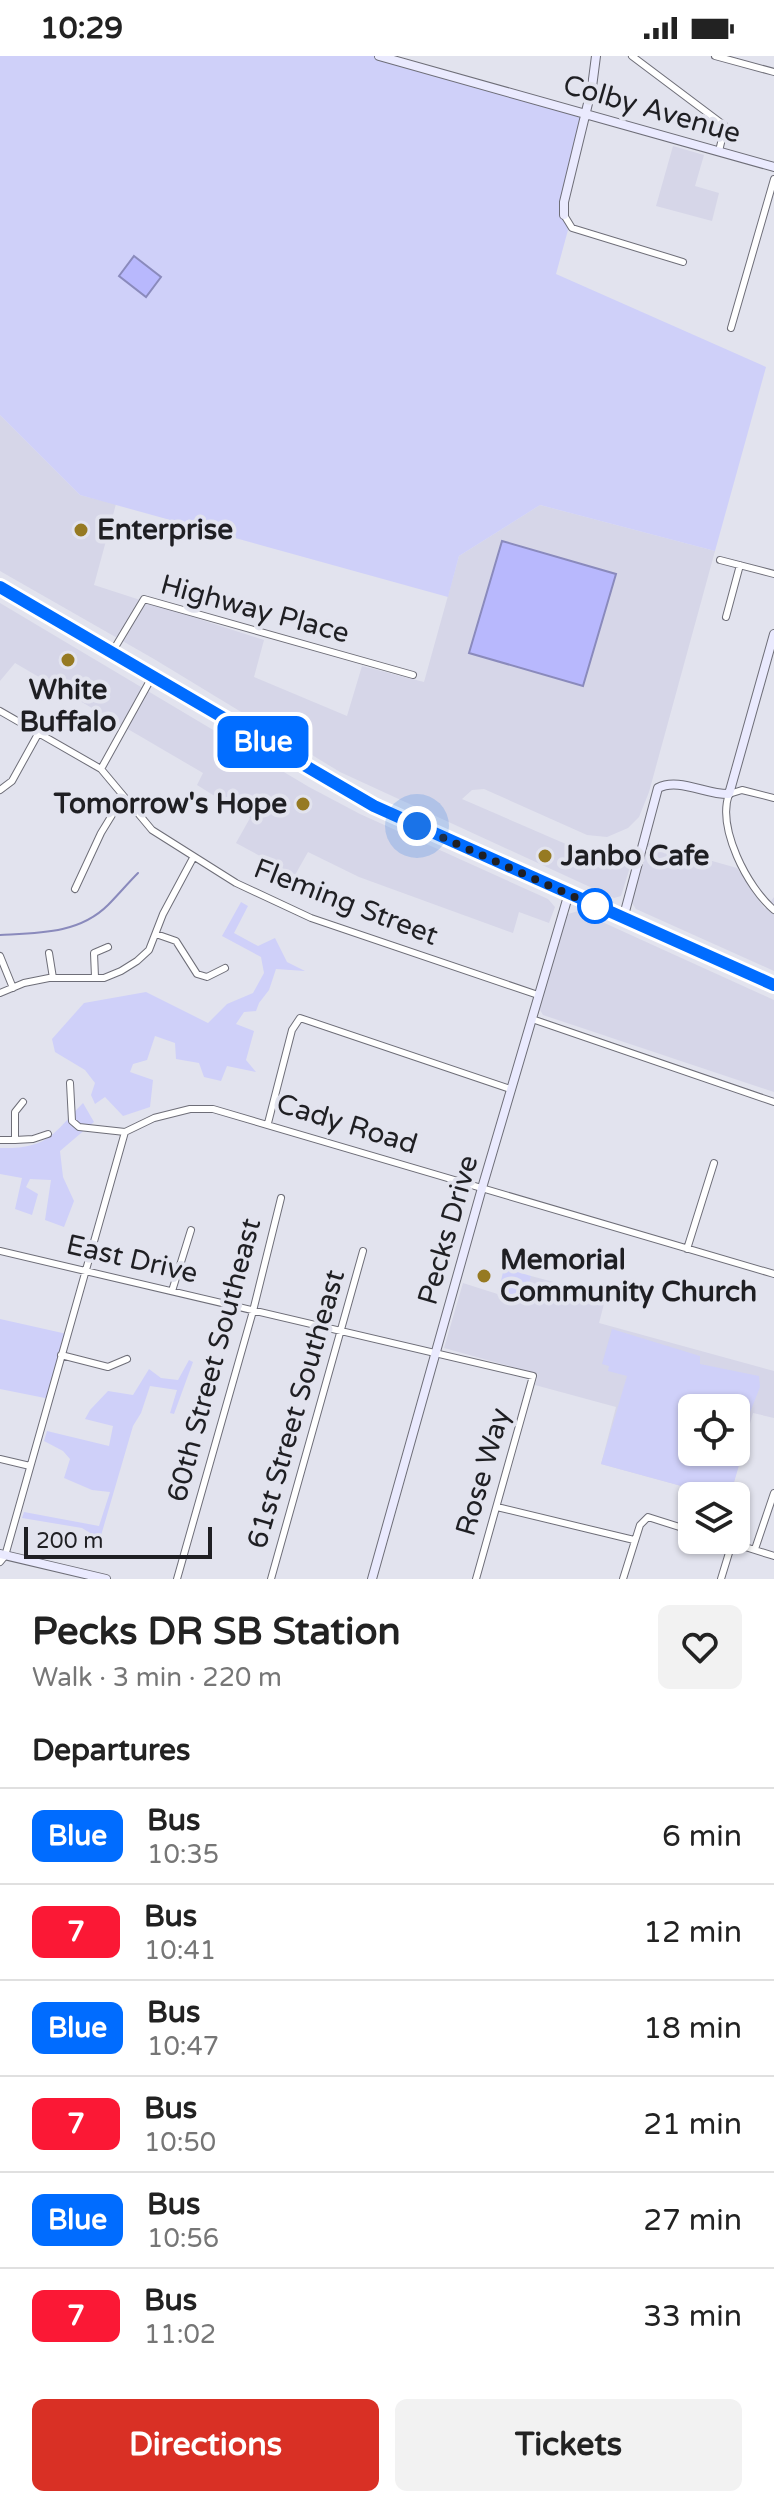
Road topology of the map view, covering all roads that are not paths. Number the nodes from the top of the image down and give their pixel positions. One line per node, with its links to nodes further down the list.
1 (379, 56): 7 (street, Colby Avenue)
2 (596, 56): 7 (street)
3 (632, 56): 8 (street)
4 (715, 56): 5 (street)
5 (742, 60): 6 (street)
6 (774, 72)
7 (585, 113): 8 (street, Colby Avenue); 11 (street)
8 (719, 151): 9 (street, Colby Avenue)
9 (774, 167)
10 (774, 179): 13 (street)
11 (564, 215): 12 (street)
12 (683, 262)
13 (731, 328)
14 (720, 560): 15 (street)
15 (740, 565): 16 (street); 18 (street)
16 (774, 574)
17 (0, 587): 20 (main road)
18 (726, 617)
19 (774, 634): 21 (street)
20 (111, 654): 22 (street, Highway Place); 23 (main road)
21 (771, 662): 28 (street)
22 (413, 675)
23 (152, 677): 26 (street); 33 (main road)
24 (0, 711): 25 (street, Fleming Street)
25 (38, 734): 26 (street, Fleming Street); 27 (street)
26 (101, 769): 29 (street, Fleming Street)
27 (0, 790)
28 (729, 794): 30 (street); 34 (street); 35 (street)
29 (123, 797): 31 (street, Fleming Street); 32 (street)
30 (774, 798)
31 (193, 858): 36 (street); 46 (street, Fleming Street)
32 (75, 889)
33 (569, 893): 35 (main road); 46 (street, Pecks Drive)
34 (774, 910)
35 (623, 919): 43 (main road)
36 (156, 934): 40 (street); 41 (street)
37 (108, 947): 41 (street)
38 (49, 953): 42 (street)
39 (0, 956): 44 (street)
40 (225, 968)
41 (95, 977): 42 (street)
42 (53, 978): 44 (street)
43 (774, 985)
44 (13, 988): 45 (street)
45 (0, 993)
46 (538, 995): 47 (street, Pecks Drive)
47 (532, 1019): 49 (street, Pecks Drive); 51 (street)
48 (70, 1083): 53 (street)
49 (510, 1089): 52 (street); 58 (street, Pecks Drive)
50 (23, 1102): 56 (street)
51 (774, 1102)
52 (268, 1123): 53 (street, Cady Road); 58 (street, Cady Road)
53 (125, 1132): 64 (street)
54 (48, 1134): 56 (street)
55 (0, 1140): 56 (street)
56 (15, 1140)
57 (714, 1163): 61 (street)
58 (482, 1188): 61 (street, Cady Road); 69 (street, Pecks Drive)
59 (281, 1198): 67 (street, 60th Street Southeast)
60 (191, 1230): 66 (street)
61 (687, 1249): 65 (street, Cady Road)
62 (0, 1251): 64 (street, East Drive)
63 (363, 1251): 68 (street, 61st Street Southeast)
64 (84, 1271): 66 (street, East Drive); 70 (street)
65 (774, 1274)
66 (172, 1291): 67 (street, East Drive)
67 (253, 1311): 68 (street, East Drive); 85 (street, 60th Street Southeast)
68 (340, 1332): 69 (street, East Drive); 86 (street, 61st Street Southeast)
69 (436, 1354): 72 (street, East Drive); 87 (street, Pecks Drive)
70 (61, 1355): 71 (street); 74 (street)
71 (127, 1359)
72 (533, 1376): 76 (street, Rose Way)
73 (0, 1459): 74 (street)
74 (30, 1466): 83 (street)
75 (774, 1493): 80 (street)
76 (497, 1507): 78 (street); 88 (street, Rose Way)
77 (678, 1527): 78 (street)
78 (634, 1540): 89 (street)
79 (750, 1548): 80 (street)
80 (755, 1549): 82 (street)
81 (729, 1554): 90 (street)
82 (774, 1556)
83 (2, 1557): 84 (street)
84 (106, 1579)
85 (177, 1579)
86 (271, 1579)
87 (372, 1579)
88 (476, 1579)
89 (623, 1579)
90 (721, 1579)

